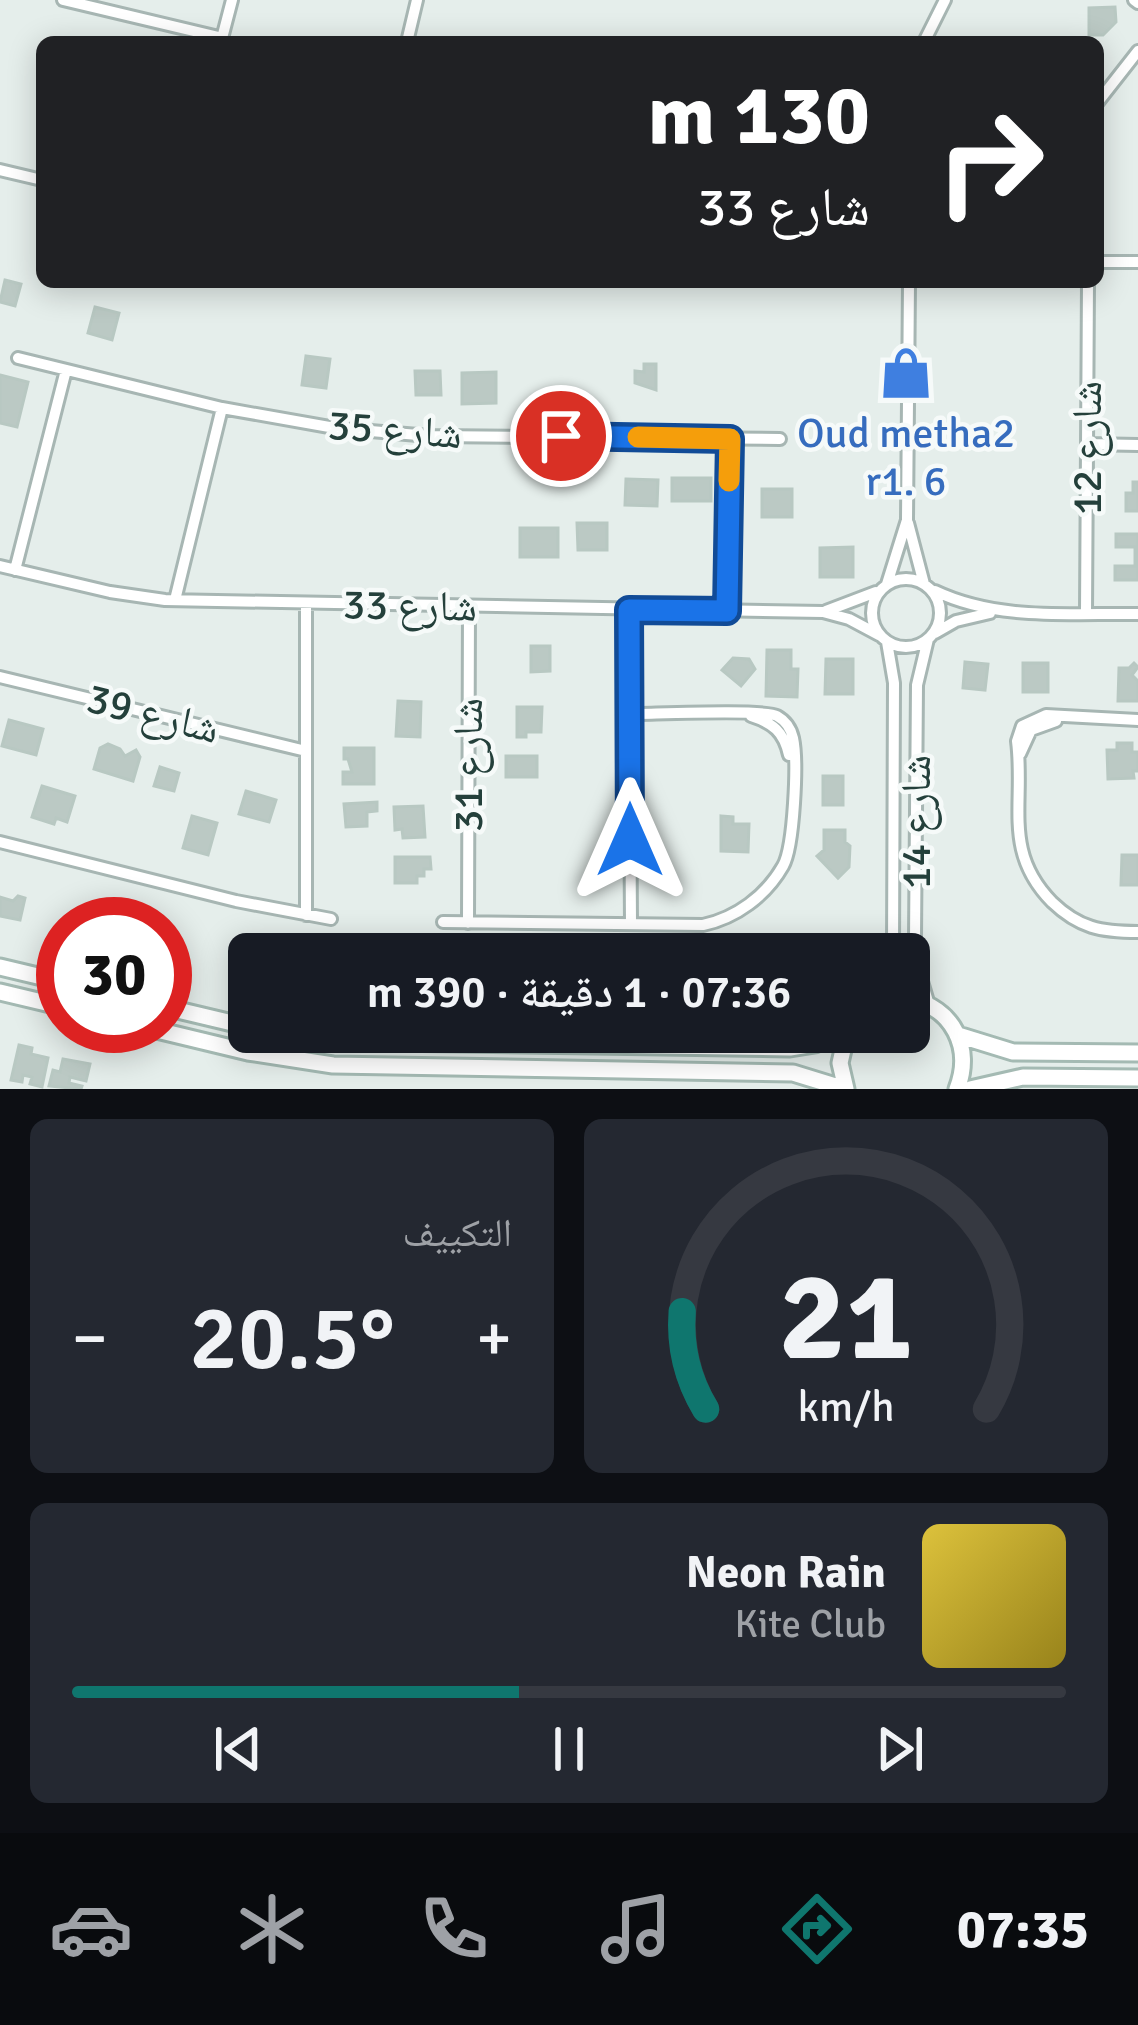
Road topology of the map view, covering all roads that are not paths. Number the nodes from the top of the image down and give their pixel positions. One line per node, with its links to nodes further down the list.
1 (63, 0): 5 (street)
2 (232, 0): 6 (street)
3 (417, 0): 7 (street)
4 (945, 0): 8 (street)
5 (206, 36)
6 (223, 36)
7 (408, 36)
8 (927, 36)
9 (1138, 51): 10 (street)
10 (1104, 94)
11 (0, 170): 12 (street)
12 (36, 179)
13 (1104, 262): 14 (street)
14 (1138, 262)
15 (909, 288): 24 (street)
16 (1088, 288): 22 (street, شارع 12)
17 (18, 358): 18 (street, شارع 35)
18 (66, 370): 19 (street, شارع 35); 26 (street)
19 (222, 408): 20 (street, شارع 35); 29 (street)
20 (730, 439): 21 (street, شارع 35); 33 (street)
21 (780, 440)
22 (1087, 444): 23 (street); 36 (street, شارع 12)
23 (1138, 445)
24 (907, 520): 27 (street); 28 (street)
25 (0, 566): 26 (street, شارع 33)
26 (15, 569): 29 (street, شارع 33)
27 (884, 586): 28 (street); 35 (street, شارع 33); 39 (street)
28 (927, 586): 34 (street); 38 (street)
29 (175, 600): 30 (street, شارع 33)
30 (306, 604): 31 (street, شارع 33); 43 (street)
31 (469, 607): 32 (street, شارع 33); 48 (street, شارع 31)
32 (629, 610): 33 (street, شارع 33); 41 (street)
33 (727, 611): 35 (street, شارع 33)
34 (999, 611): 36 (street); 38 (street)
35 (823, 612): 39 (street, شارع 33)
36 (1086, 613): 37 (street)
37 (1138, 614)
38 (930, 637): 39 (street); 52 (street, شارع 14)
39 (883, 639): 51 (street, شارع 14)
40 (0, 676): 43 (street, شارع 39)
41 (630, 714): 49 (street); 49 (street)
42 (1138, 720): 50 (street)
43 (306, 751): 45 (street)
44 (0, 842): 45 (street)
45 (305, 915): 46 (street)
46 (331, 919)
47 (443, 922): 48 (street)
48 (468, 923): 49 (street)
49 (631, 924)
50 (1138, 932)
51 (893, 933)
52 (915, 933)
53 (0, 967): 54 (main road)
54 (36, 976)
55 (0, 992): 56 (main road)
56 (36, 1001)
57 (930, 1006): 60 (main road)
58 (192, 1013): 59 (main road)
59 (228, 1022)
60 (958, 1035): 63 (main road); 66 (main road)
61 (192, 1039): 65 (main road)
62 (840, 1053): 65 (main road)
63 (1138, 1053)
64 (1138, 1078): 67 (main road)
65 (846, 1089)
66 (957, 1089)
67 (970, 1089)

